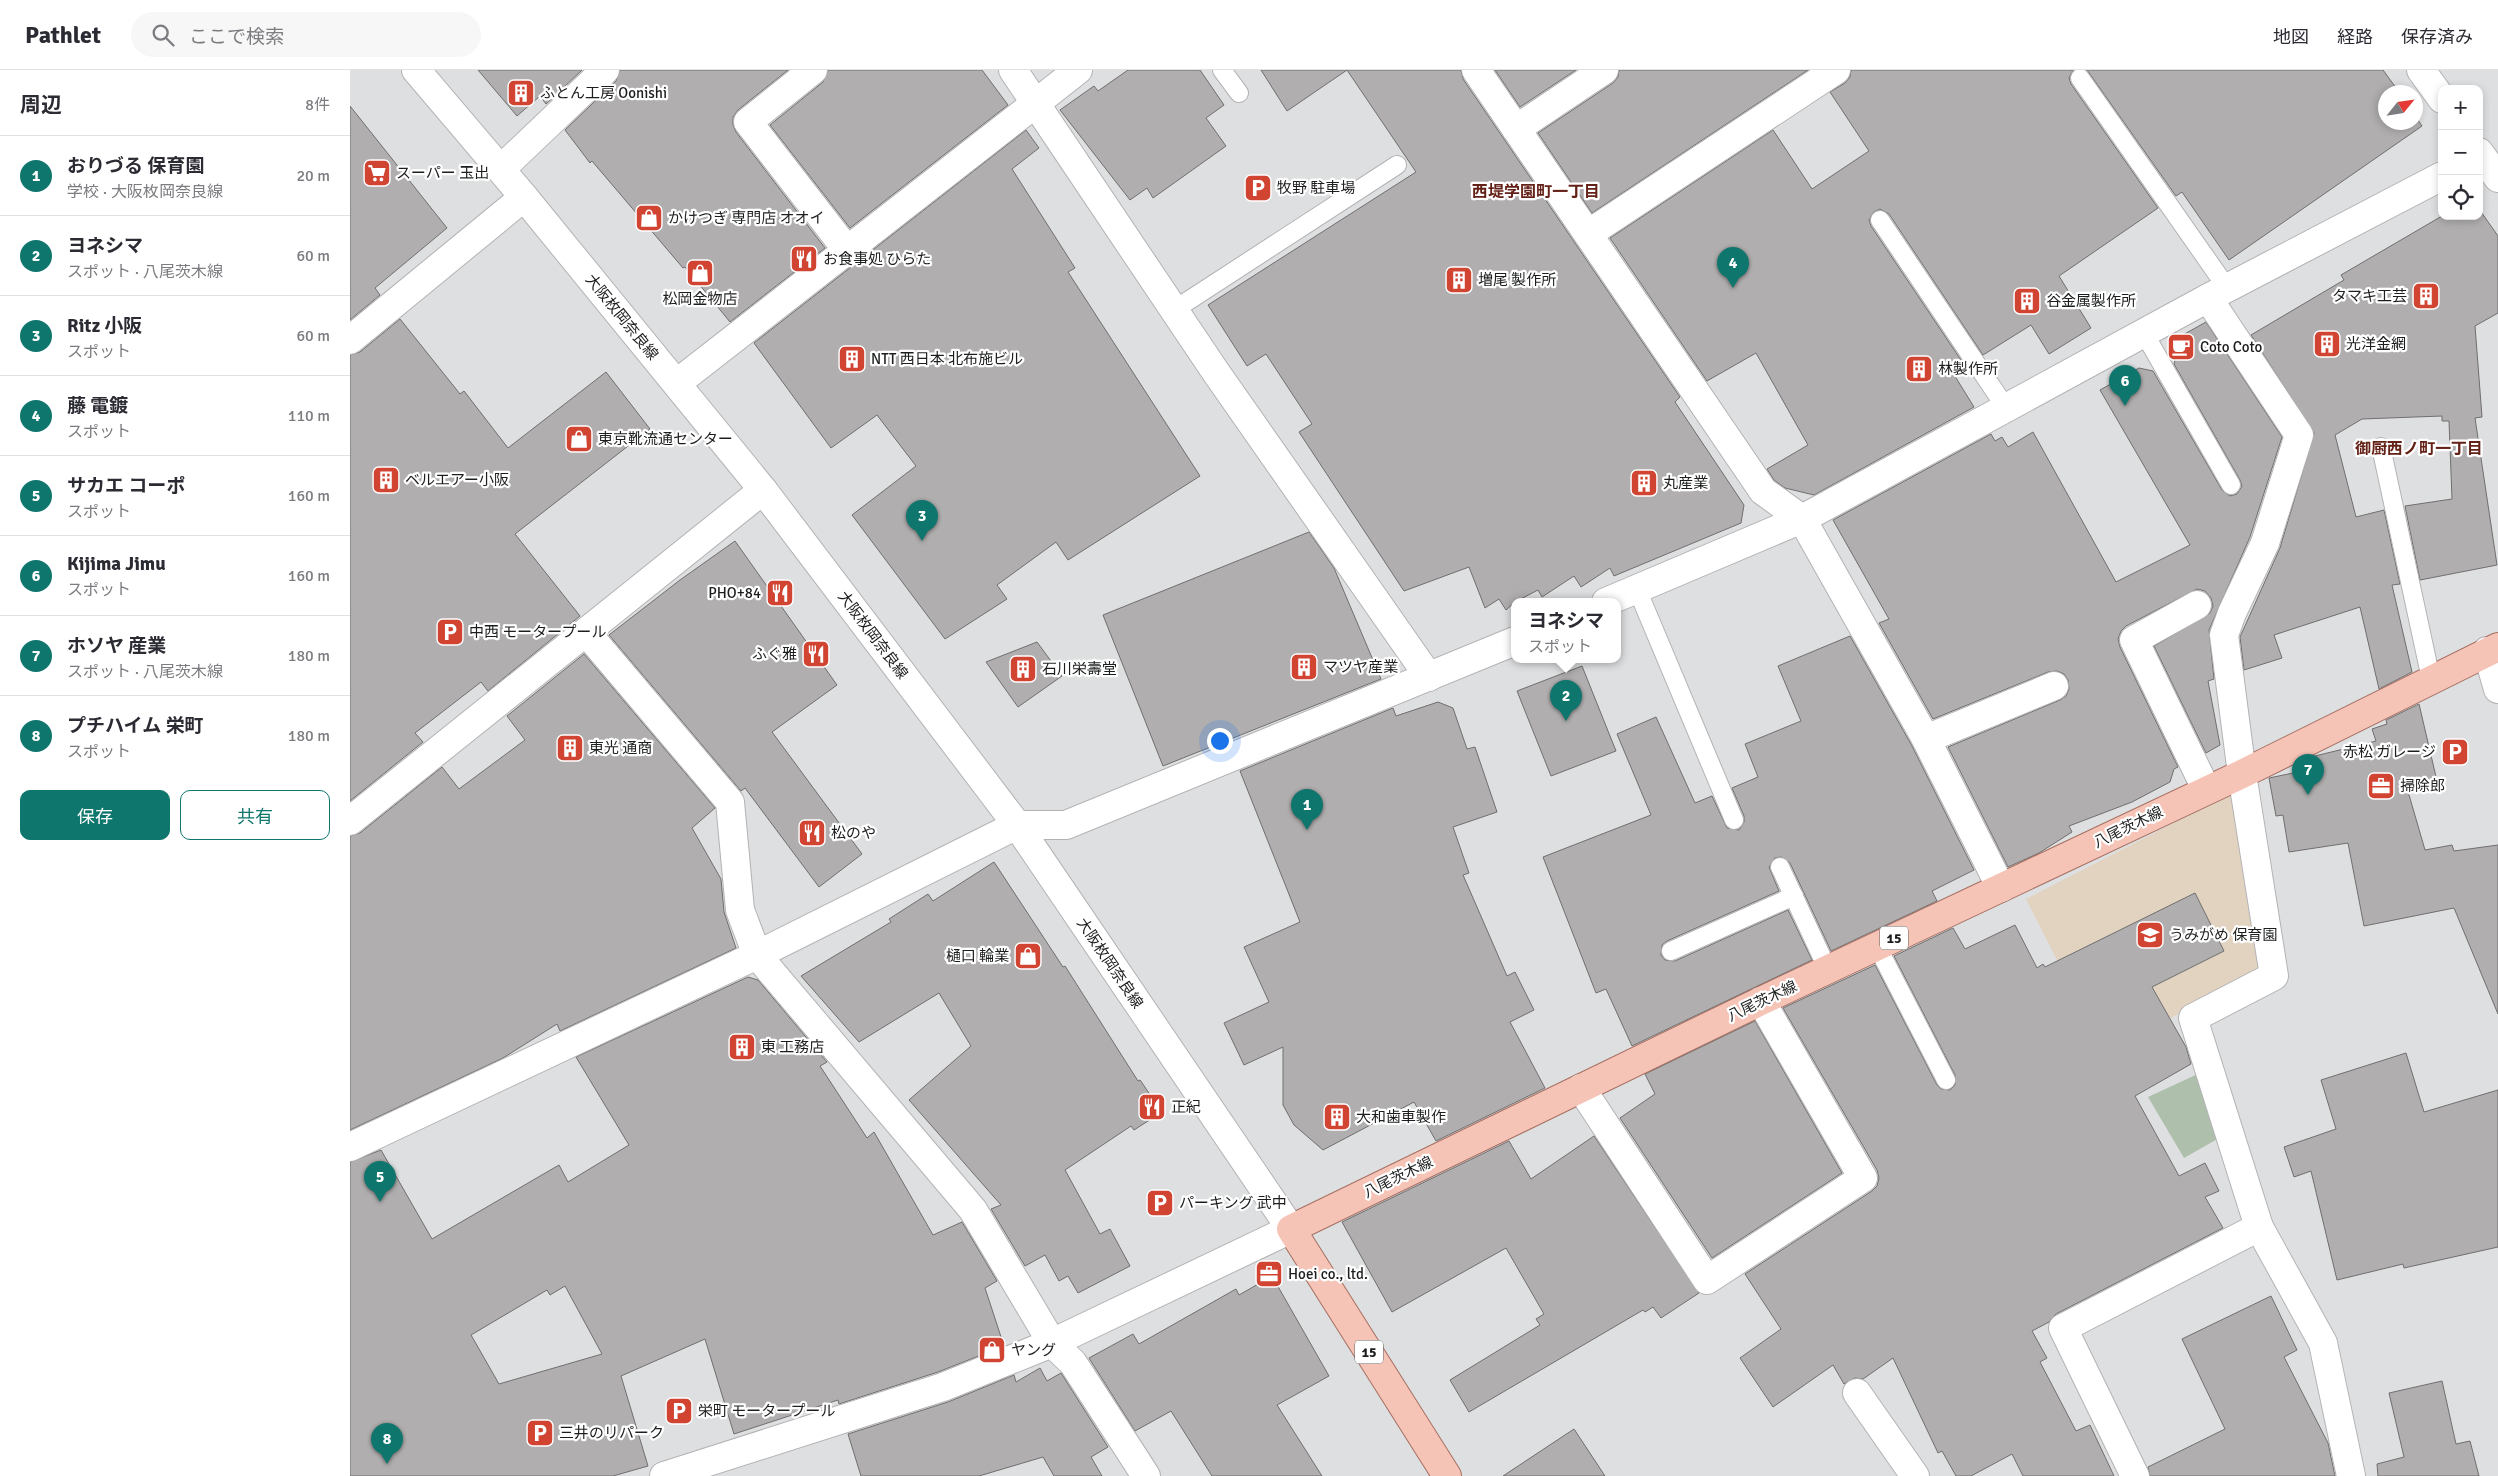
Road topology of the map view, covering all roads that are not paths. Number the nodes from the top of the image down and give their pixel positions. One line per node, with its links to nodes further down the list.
1 (416, 70): 18 (street, 大阪枚岡奈良線)
2 (605, 70): 18 (street)
3 (813, 70): 24 (street)
4 (1013, 70): 14 (street)
5 (1078, 70): 14 (street)
6 (1222, 70): 12 (lane)
7 (1476, 70): 15 (street)
8 (1604, 70): 15 (street)
9 (1836, 70): 23 (street)
10 (2421, 70): 13 (street)
11 (2080, 78): 25 (lane)
12 (1239, 93)
13 (2438, 93)
14 (1036, 103): 24 (street); 26 (street)
15 (1516, 129): 23 (street)
16 (2484, 152): 20 (street)
17 (1397, 165): 26 (lane)
18 (501, 169): 21 (street, 大阪枚岡奈良線)
19 (2438, 178): 25 (street)
20 (2498, 178)
21 (524, 197): 28 (street); 29 (street, 大阪枚岡奈良線)
22 (1880, 220): 30 (lane)
23 (1588, 234): 34 (street)
24 (847, 250): 29 (street)
25 (2218, 293): 27 (street); 46 (street)
26 (1174, 310): 41 (street)
27 (2144, 333): 30 (street); 32 (lane)
28 (350, 340)
29 (676, 383): 33 (street, 大阪枚岡奈良線)
30 (2006, 408): 34 (street)
31 (2381, 447): 42 (lane)
32 (2231, 485)
33 (763, 490): 38 (street); 50 (street, 大阪枚岡奈良線)
34 (1802, 519): 35 (street); 45 (street)
35 (1637, 589): 36 (street); 48 (lane)
36 (1616, 598)
37 (2197, 605): 47 (street)
38 (586, 632): 49 (street); 56 (street)
39 (1511, 643): 41 (street)
40 (2492, 649): 42 (main road, 八尾茨木線 / 15); 44 (street)
41 (1429, 677): 50 (street)
42 (2431, 679): 46 (main road, 八尾茨木線 / 15)
43 (2054, 686): 45 (street)
44 (2498, 689)
45 (1926, 739): 52 (street)
46 (2242, 774): 47 (main road, 八尾茨木線 / 15); 62 (street)
47 (2206, 789): 52 (main road, 八尾茨木線 / 15)
48 (1734, 820)
49 (350, 821)
50 (1016, 825): 56 (street); 63 (street, 大阪枚岡奈良線)
51 (1780, 867): 53 (lane)
52 (2001, 888): 54 (main road, 八尾茨木線 / 15)
53 (1794, 896): 55 (lane); 57 (lane)
54 (1877, 946): 57 (main road, 八尾茨木線 / 15); 59 (lane)
55 (1672, 951)
56 (757, 955): 61 (street); 64 (street)
57 (1828, 970): 58 (main road, 八尾茨木線 / 15)
58 (1761, 1001): 60 (main road, 八尾茨木線 / 15); 60 (street)
59 (1946, 1080)
60 (1581, 1088): 63 (main road, 八尾茨木線 / 15)
61 (350, 1147)
62 (2260, 1227): 70 (street); 71 (street)
63 (1291, 1229): 64 (street); 68 (main road, 15)
64 (1052, 1343): 66 (street); 67 (street)
65 (1857, 1393): 69 (street)
66 (664, 1476)
67 (1146, 1476)
68 (1447, 1476)
69 (1915, 1476)
70 (2135, 1476)
71 (2351, 1476)

